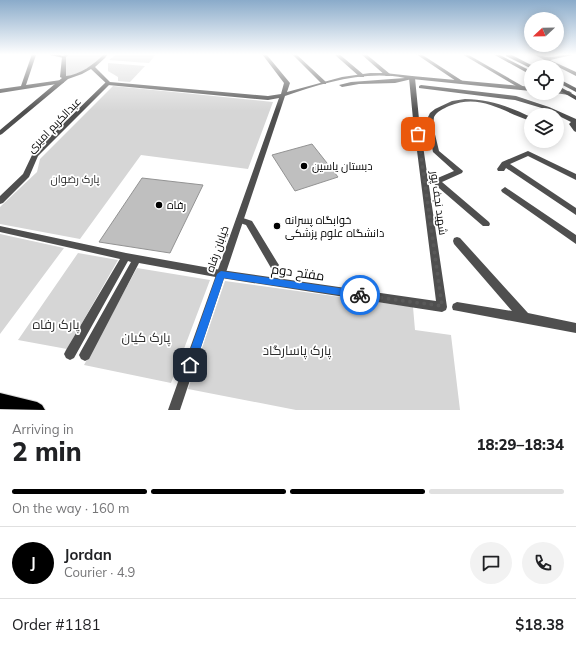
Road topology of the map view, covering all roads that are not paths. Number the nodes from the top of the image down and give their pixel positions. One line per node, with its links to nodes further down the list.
1 (28, 73): 19 (street)
2 (64, 73): 13 (street)
3 (79, 73): 13 (street)
4 (98, 73): 15 (street)
5 (280, 73): 16 (street)
6 (314, 73): 17 (street)
7 (359, 73): 11 (street)
8 (447, 73): 14 (street)
9 (497, 73): 22 (street)
10 (388, 75): 11 (street); 12 (street)
11 (362, 76): 17 (street)
12 (412, 78): 14 (street); 28 (street); 48 (street, شهید نجف پور)
13 (64, 80): 19 (street); 34 (street)
14 (461, 82): 22 (street)
15 (108, 83): 28 (street); 37 (street, عبدالکریم امیری)
16 (288, 83): 21 (street); 28 (street, خیابان رفاه)
17 (324, 83): 21 (street)
18 (564, 84): 24 (main road)
19 (23, 87): 25 (street)
20 (421, 87): 29 (street)
21 (302, 88): 28 (street)
22 (523, 88)
23 (564, 90): 27 (main road)
24 (576, 90)
25 (0, 91)
26 (564, 93): 27 (street)
27 (569, 93): 30 (main road)
28 (283, 95): 39 (street, خیابان رفاه)
29 (470, 95): 31 (street); 32 (street); 40 (street)
30 (576, 97)
31 (524, 116)
32 (575, 121): 33 (street)
33 (576, 130)
34 (0, 133)
35 (576, 177): 38 (street)
36 (505, 190): 42 (street)
37 (0, 201)
38 (576, 212)
39 (240, 220): 46 (street); 47 (street, خیابان رفاه)
40 (486, 224)
41 (0, 229): 44 (street, مفتح دوم)
42 (576, 240)
43 (457, 241): 50 (street)
44 (126, 257): 45 (street, مفتح دوم); 52 (street)
45 (137, 258): 47 (street, مفتح دوم); 53 (street)
46 (274, 265)
47 (221, 274): 48 (street, مفتح دوم); 56 (street, خیابان رفاه)
48 (442, 306)
49 (457, 307): 50 (street)
50 (524, 318): 51 (street)
51 (576, 328)
52 (70, 354)
53 (85, 355)
54 (0, 401): 55 (main road)
55 (37, 410)
56 (174, 410)

